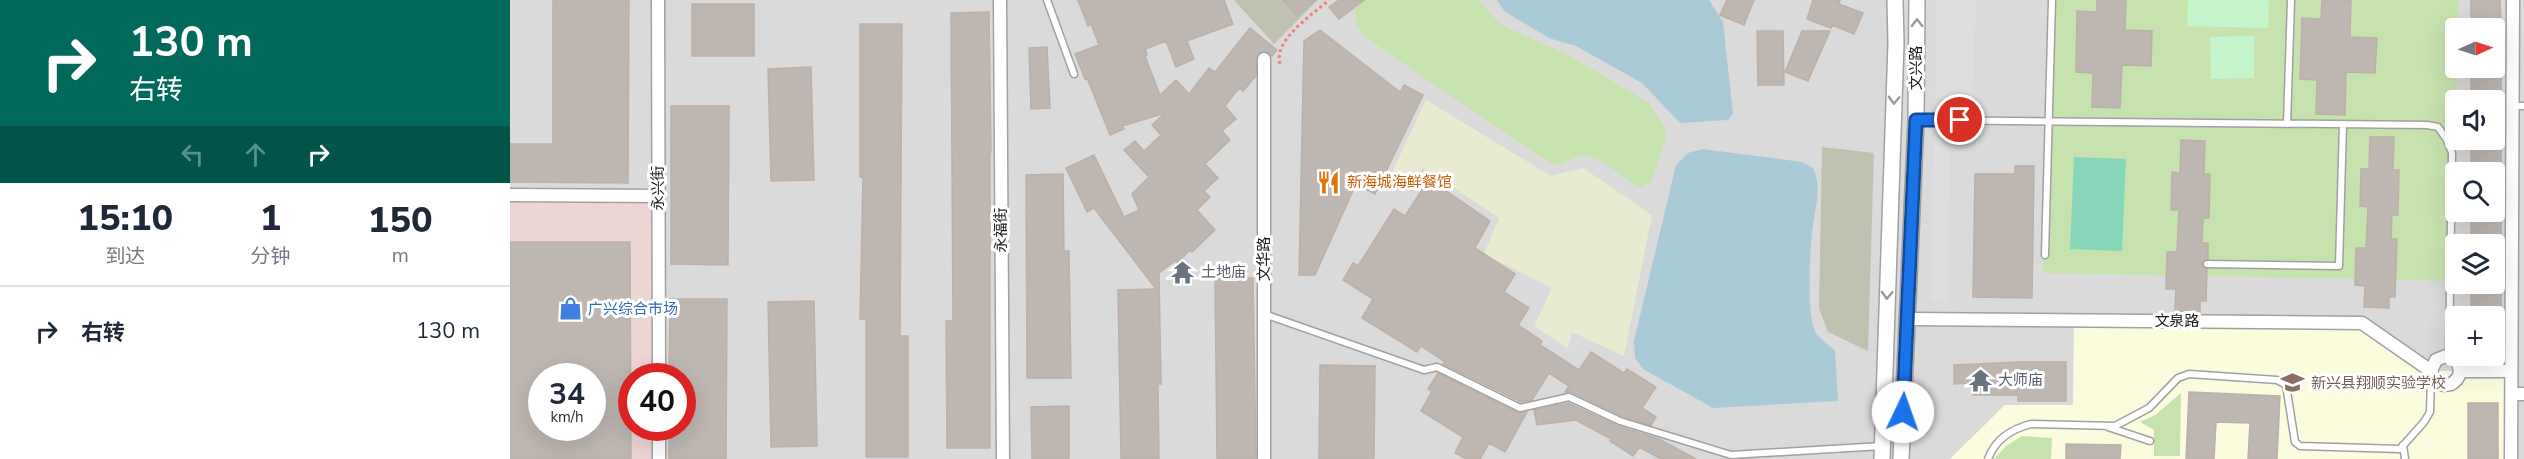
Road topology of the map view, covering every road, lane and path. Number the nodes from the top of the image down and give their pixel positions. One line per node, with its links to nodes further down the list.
1 (658, 0): 19 (street, 永兴街)
2 (1000, 0): 38 (street, 永福街)
3 (1047, 0): 12 (lane)
4 (1329, 0): 11 (path)
5 (1895, 0): 36 (street, 文兴路, one-way to 36)
6 (1917, 0): 14 (street, 文兴路, one-way to 6)
7 (2052, 0): 15 (lane)
8 (2291, 0): 16 (lane)
9 (2513, 0): 13 (street)
10 (1264, 59): 23 (street, 文华路)
11 (1280, 64)
12 (1074, 74)
13 (2518, 106): 30 (street)
14 (1916, 120): 15 (lane); 24 (street, 文兴路)
15 (2049, 121): 16 (lane); 20 (lane)
16 (2287, 124): 17 (lane)
17 (2343, 124): 21 (lane); 22 (lane)
18 (510, 195): 19 (street)
19 (658, 196): 26 (street, 永兴街)
20 (2044, 255)
21 (2207, 264)
22 (2450, 306)
23 (1264, 314): 36 (lane); 39 (street, 文华路)
24 (1908, 319): 28 (street, 文泉路); 40 (street, 文兴路)
25 (2445, 357): 28 (street)
26 (658, 363)
27 (2458, 366): 29 (street)
28 (2431, 371): 29 (street, 文泉路); 35 (lane)
29 (2460, 371): 30 (street, 文泉路)
30 (2511, 371): 31 (street)
31 (2518, 394): 43 (street)
32 (2108, 427): 34 (lane); 35 (lane); 41 (lane)
33 (658, 441): 37 (street)
34 (2150, 441)
35 (2403, 445): 42 (lane)
36 (1882, 452)
37 (659, 459)
38 (1003, 459)
39 (1264, 459)
40 (1901, 459)
41 (1988, 459)
42 (2405, 459)
43 (2511, 459)

